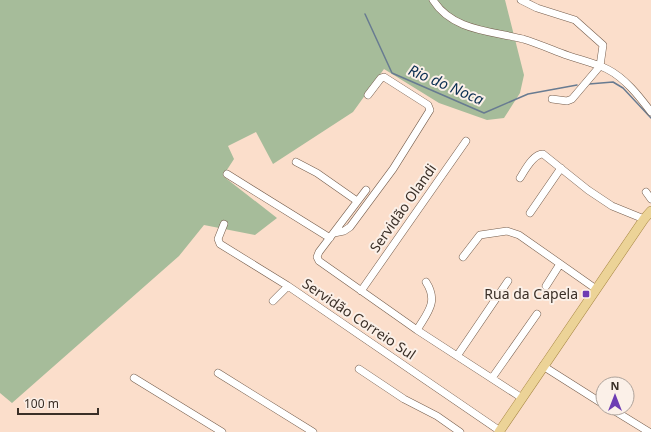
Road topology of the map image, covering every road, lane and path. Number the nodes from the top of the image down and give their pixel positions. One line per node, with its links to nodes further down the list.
1 (433, 0): 3 (street)
2 (521, 0): 3 (street)
3 (600, 66): 5 (street); 6 (street)
4 (368, 94): 20 (street)
5 (552, 99)
6 (651, 112)
7 (466, 141): 28 (street, Servidão Olandi)
8 (296, 162): 15 (street)
9 (561, 168): 11 (street); 17 (street); 18 (street)
10 (227, 174): 20 (street)
11 (520, 178)
12 (366, 190): 15 (street)
13 (646, 192): 14 (street)
14 (651, 199)
15 (357, 201): 20 (street)
16 (651, 211): 18 (main road)
17 (530, 213)
18 (644, 218): 27 (main road)
19 (224, 224): 25 (street, Servidão Correio Sul)
20 (332, 236): 28 (street)
21 (463, 257): 22 (street)
22 (560, 264): 26 (street); 27 (street)
23 (508, 281): 32 (street)
24 (426, 282): 31 (street)
25 (288, 286): 29 (street); 41 (street, Servidão Correio Sul)
26 (546, 286)
27 (596, 289): 33 (main road)
28 (362, 291): 31 (street)
29 (273, 301)
30 (537, 314): 37 (street)
31 (417, 330): 32 (street)
32 (456, 356): 37 (street)
33 (543, 366): 38 (main road); 39 (street)
34 (360, 369): 44 (street)
35 (218, 373): 43 (street)
36 (134, 378): 42 (street)
37 (492, 378): 38 (street)
38 (522, 398): 41 (main road)
39 (595, 399)
40 (623, 416): 45 (street)
41 (500, 431)
42 (222, 432)
43 (313, 432)
44 (460, 432)
45 (649, 432)

